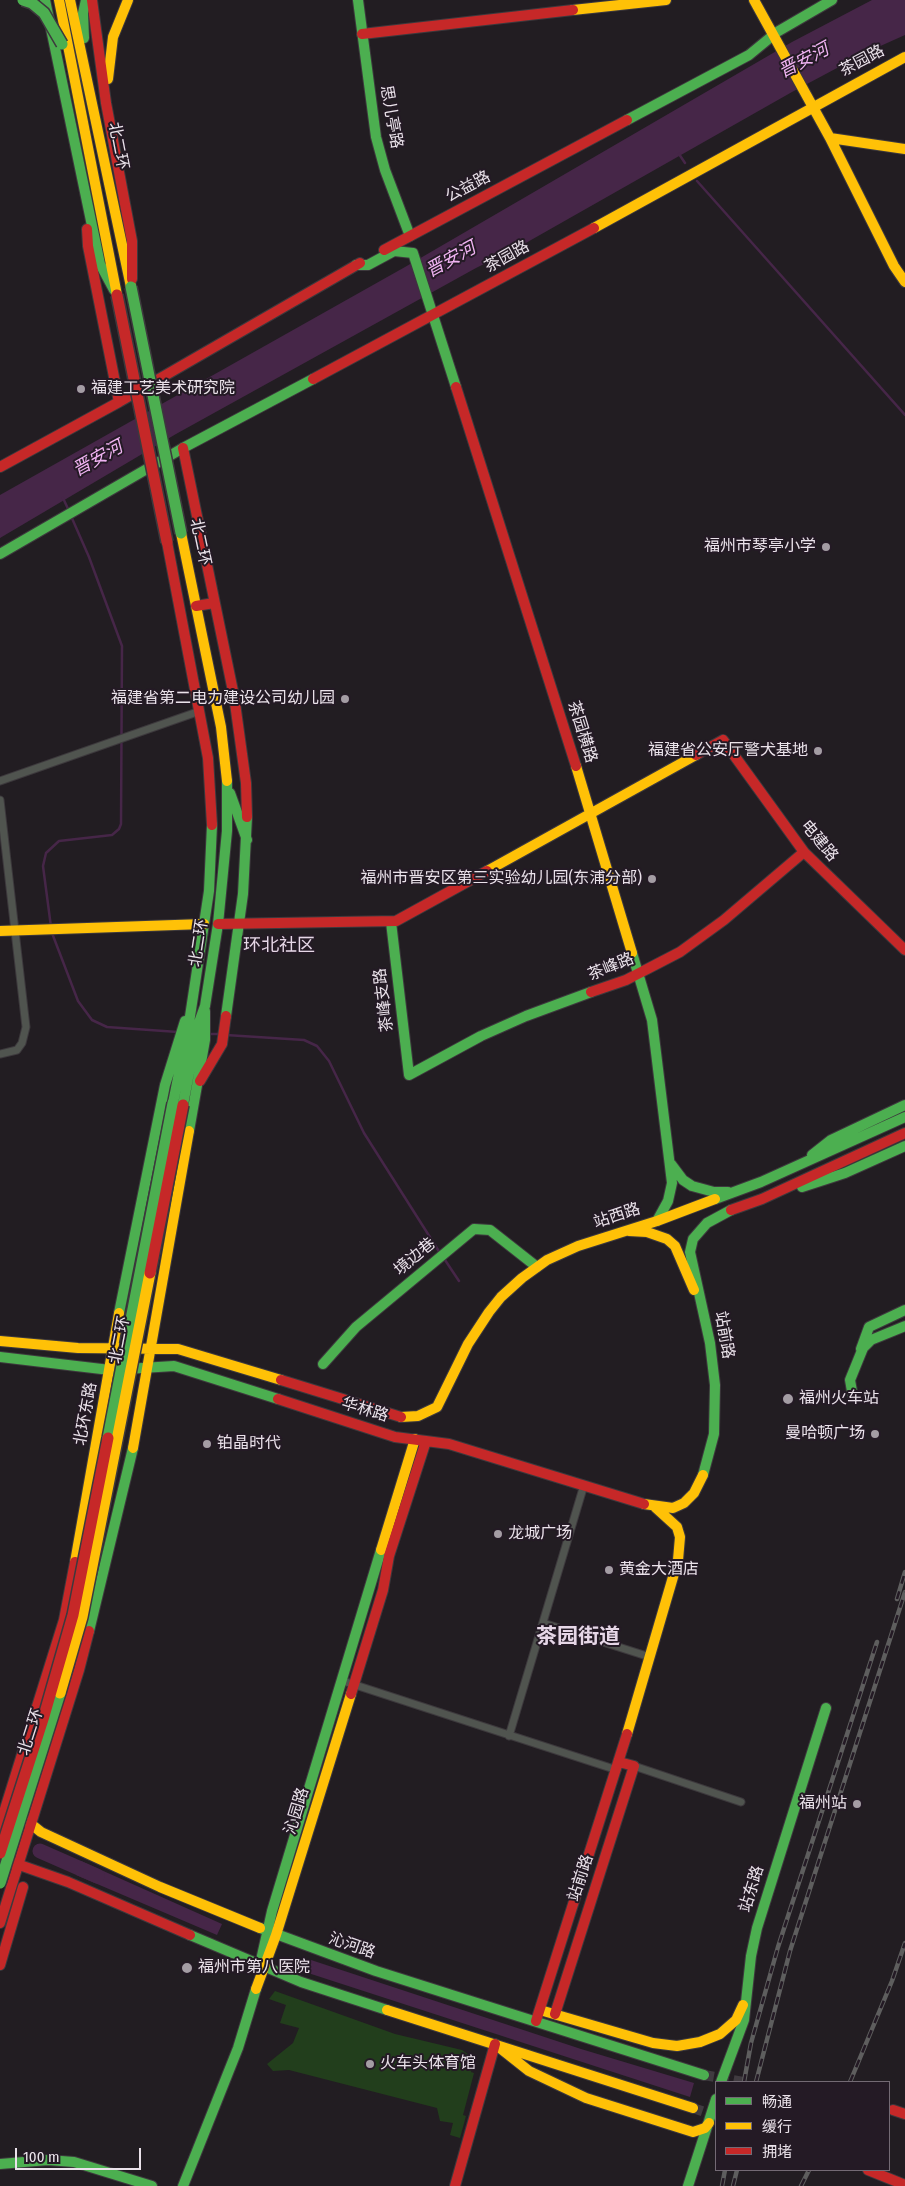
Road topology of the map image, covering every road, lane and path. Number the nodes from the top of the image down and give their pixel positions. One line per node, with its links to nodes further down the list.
1 (23, 0): 17 (main road, bridge)
2 (37, 0): 12 (main road)
3 (60, 0): 17 (main road, 北二环)
4 (70, 0): 16 (main road, 北二环)
5 (86, 0): 16 (main road)
6 (92, 0): 18 (main road)
7 (128, 0): 18 (main road)
8 (358, 0): 13 (main road, 思儿亭路)
9 (666, 0): 13 (main road)
10 (754, 0): 14 (main road)
11 (832, 0): 14 (main road, 公益路)
12 (46, 5): 22 (main road)
13 (362, 34): 23 (main road, 思儿亭路)
14 (772, 36): 19 (main road); 23 (main road, 公益路)
15 (905, 57): 19 (main road, 茶园路)
16 (91, 95): 26 (main road, 北二环)
17 (79, 97): 27 (main road, 北二环)
18 (106, 103): 26 (main road)
19 (814, 106): 20 (main road); 28 (main road, 茶园路)
20 (830, 138): 21 (main road); 25 (main road)
21 (905, 149)
22 (84, 196): 27 (main road); 29 (main road)
23 (410, 236): 24 (main road, 公益路)
24 (356, 266): 28 (main road, 茶园横路); 29 (main road, 公益路)
25 (905, 282)
26 (131, 287): 34 (main road, 北二环, bridge)
27 (117, 294): 35 (main road, 北二环, bridge)
28 (432, 316): 30 (main road, 茶园路); 39 (main road, 茶园横路)
29 (119, 402): 31 (main road, 公益路)
30 (183, 448): 32 (main road, 茶园路); 33 (main road)
31 (0, 467)
32 (0, 554)
33 (214, 602): 34 (main road); 40 (main road)
34 (196, 606): 37 (main road, 北二环)
35 (201, 710): 36 (street); 43 (main road, 北二环)
36 (0, 781)
37 (227, 782): 40 (main road); 44 (main road, 北二环)
38 (0, 800): 47 (street)
39 (591, 814): 41 (main road, 电建路); 42 (main road); 49 (main road, 茶园横路)
40 (247, 840): 45 (main road)
41 (804, 852): 48 (main road, 电建路); 49 (main road, 茶峰路)
42 (391, 922): 45 (main road); 53 (main road, 茶峰支路)
43 (204, 924): 47 (main road); 50 (main road, 北二环)
44 (218, 924): 45 (main road); 50 (main road, 北二环)
45 (239, 925): 54 (main road)
46 (0, 931): 47 (main road)
47 (14, 931): 52 (street)
48 (905, 950)
49 (640, 974): 53 (main road, 茶峰路); 60 (main road, 茶园横路)
50 (194, 1024): 51 (main road, 北二环); 51 (main road)
51 (192, 1038): 54 (main road); 55 (main road, 北二环); 71 (main road, 北环东路)
52 (0, 1054)
53 (409, 1075)
54 (197, 1086): 72 (main road)
55 (178, 1104): 95 (main road, 北二环, bridge); 97 (main road, 北二环, bridge)
56 (905, 1105): 61 (main road)
57 (905, 1117): 61 (main road, 站西路)
58 (905, 1133): 63 (main road)
59 (905, 1146): 63 (main road)
60 (671, 1163): 62 (main road); 64 (main road, 茶园横路)
61 (796, 1167): 62 (main road, 站西路)
62 (736, 1192): 64 (main road, 站西路)
63 (762, 1199): 67 (main road, 站前路)
64 (657, 1221): 65 (main road, 站西路)
65 (622, 1231): 66 (main road, 站西路); 67 (main road)
66 (537, 1267): 75 (main road, 境边巷); 79 (main road, 站西路)
67 (702, 1307): 81 (main road, 站前路)
68 (905, 1310): 74 (main road)
69 (905, 1326): 74 (main road)
70 (0, 1341): 71 (main road, 华林路)
71 (113, 1349): 72 (main road, 华林路); 77 (main road, 北环东路)
72 (152, 1350): 76 (main road); 79 (main road, 华林路)
73 (0, 1357): 77 (main road, 华林路)
74 (858, 1359): 78 (main road)
75 (323, 1364)
76 (148, 1368): 77 (main road, 华林路); 80 (main road, 华林路); 93 (main road)
77 (110, 1370): 92 (main road, 北环东路)
78 (853, 1397)
79 (401, 1417)
80 (420, 1440): 82 (main road, 华林路); 86 (main road, 沁园路)
81 (703, 1475): 83 (main road, 华林路)
82 (584, 1485): 83 (main road, 华林路); 84 (street)
83 (654, 1508): 85 (main road, 站前路)
84 (543, 1623): 85 (street); 88 (street)
85 (650, 1657): 89 (main road, 站前路)
86 (348, 1683): 88 (street); 101 (main road, 沁园路)
87 (826, 1708): 100 (main road, 站东路)
88 (509, 1736): 89 (street)
89 (618, 1766): 90 (main road); 104 (main road, 站前路)
90 (634, 1766): 91 (street); 105 (main road, 站前路)
91 (741, 1802)
92 (3, 1805): 93 (main road, 沁河路); 94 (main road, 北环东路)
93 (30, 1824): 96 (main road); 101 (main road, 沁河路)
94 (0, 1825)
95 (0, 1854): 96 (main road)
96 (18, 1866): 99 (main road); 103 (main road)
97 (0, 1883)
98 (23, 1887): 102 (main road)
99 (0, 1923)
100 (757, 1928): 105 (main road); 109 (main road, 站东路)
101 (271, 1933): 103 (main road, 沁园路); 106 (main road, 沁河路)
102 (0, 1965)
103 (262, 1965): 107 (main road); 122 (main road, 沁园路)
104 (540, 2010): 105 (main road); 106 (main road, 站前路)
105 (555, 2014)
106 (536, 2021): 108 (main road, 沁河路)
107 (495, 2044): 112 (main road); 115 (main road); 123 (main road)
108 (704, 2075)
109 (721, 2081)
110 (715, 2102): 114 (main road)
111 (905, 2106): 113 (main road)
112 (693, 2108)
113 (905, 2114)
114 (709, 2123): 115 (main road); 116 (main road)
115 (694, 2132): 116 (main road)
116 (701, 2148): 124 (main road)
117 (0, 2164): 121 (main road)
118 (870, 2171): 119 (main road)
119 (896, 2183): 120 (main road)
120 (905, 2184)
121 (152, 2186)
122 (183, 2186)
123 (455, 2186)
124 (688, 2186)

